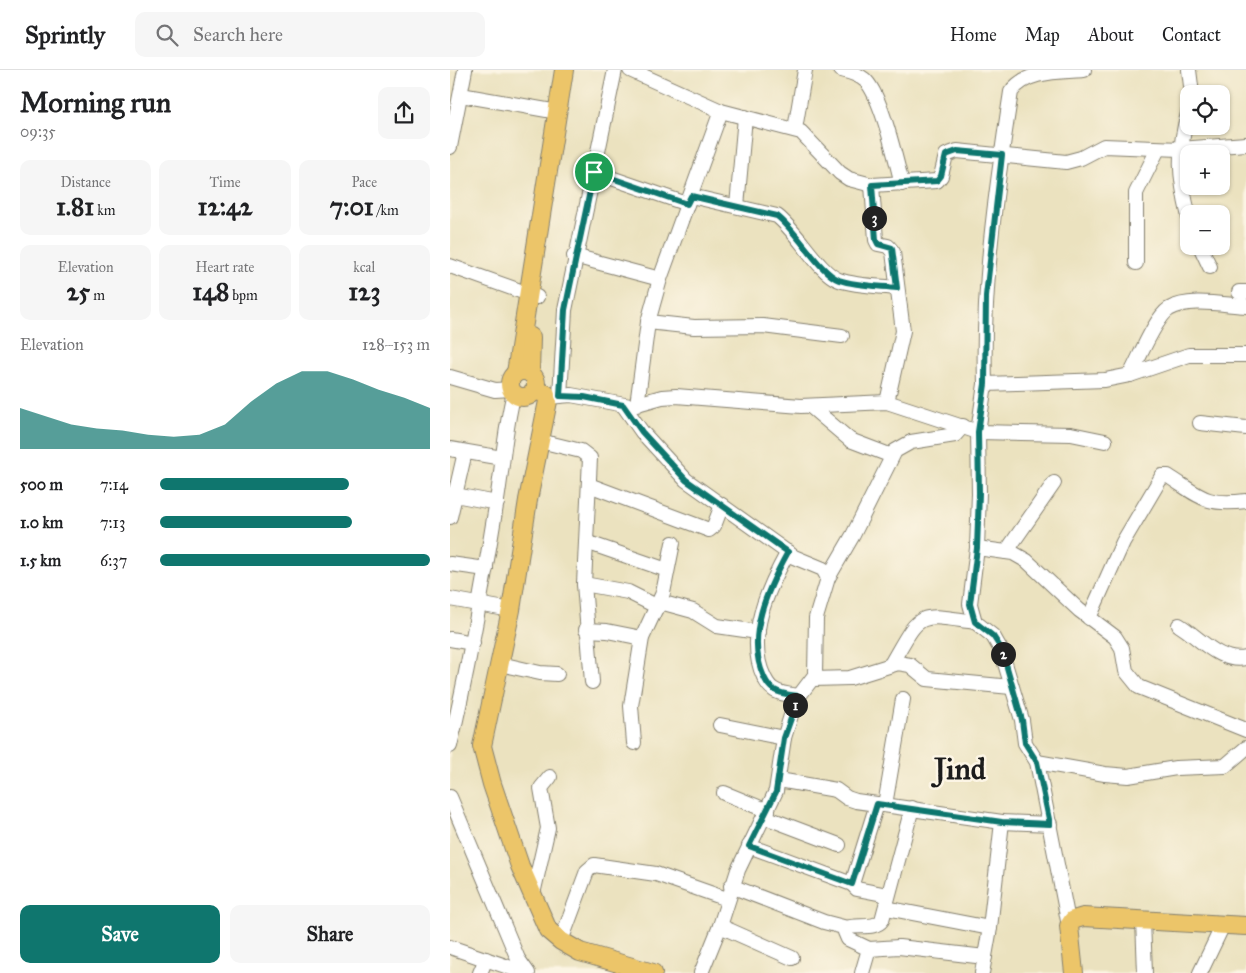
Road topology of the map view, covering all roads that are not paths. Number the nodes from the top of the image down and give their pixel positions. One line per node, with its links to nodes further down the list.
1 (465, 70): 11 (street)
2 (564, 70): 13 (main road)
3 (573, 70): 34 (main road)
4 (615, 70): 22 (street)
5 (630, 70): 12 (street)
6 (806, 70): 15 (street)
7 (841, 70): 23 (street)
8 (1084, 70): 21 (street)
9 (1189, 70): 10 (street)
10 (1191, 85)
11 (461, 95): 13 (street); 18 (street)
12 (720, 110): 14 (street); 25 (street)
13 (558, 112): 34 (main road)
14 (745, 118): 15 (street); 26 (street)
15 (795, 129): 24 (street)
16 (1246, 144): 17 (street)
17 (1230, 145)
18 (450, 147)
19 (1158, 149): 20 (street); 21 (street); 29 (street)
20 (1180, 149)
21 (1002, 155): 23 (street); 42 (street)
22 (594, 172): 25 (street); 28 (street)
23 (902, 184): 24 (street)
24 (872, 185): 33 (street)
25 (689, 200): 26 (street); 32 (street)
26 (737, 206): 33 (street)
27 (1204, 255): 31 (street)
28 (574, 256): 32 (street); 43 (street)
29 (1136, 263)
30 (450, 266): 34 (street)
31 (1210, 268)
32 (660, 279): 36 (street)
33 (897, 288): 44 (street)
34 (533, 296): 41 (main road)
35 (1246, 306): 39 (street)
36 (648, 322): 37 (street); 46 (street)
37 (842, 336)
38 (1246, 355): 39 (street)
39 (1130, 375): 42 (street)
40 (450, 377): 41 (street)
41 (518, 382): 43 (main road); 57 (street)
42 (985, 384): 51 (street)
43 (548, 394): 45 (street); 52 (main road)
44 (887, 402): 47 (street); 49 (street)
45 (623, 405): 46 (street); 63 (street)
46 (637, 405): 47 (street)
47 (810, 406): 56 (street)
48 (1200, 423): 50 (street)
49 (963, 426): 51 (street); 56 (street)
50 (1246, 428)
51 (978, 432): 53 (street); 67 (street)
52 (540, 441): 59 (street); 78 (main road)
53 (1105, 441)
54 (450, 449): 55 (street)
55 (465, 452): 57 (street); 60 (street)
56 (892, 456): 73 (street)
57 (502, 458): 62 (street)
58 (1054, 483): 69 (street)
59 (589, 486): 63 (street); 65 (street)
60 (452, 494): 62 (street); 64 (street)
61 (1246, 500): 79 (street)
62 (497, 503): 71 (street)
63 (722, 505): 68 (street)
64 (450, 517)
65 (586, 542): 72 (street); 74 (street)
66 (673, 543): 72 (street)
67 (977, 548): 69 (street); 80 (street)
68 (788, 552): 73 (street); 83 (street)
69 (1006, 552): 79 (street)
70 (450, 564): 71 (street)
71 (486, 570): 76 (street)
72 (667, 570): 77 (street)
73 (828, 578): 91 (street)
74 (584, 584): 77 (street); 82 (street)
75 (450, 599): 76 (street)
76 (480, 604): 78 (street); 86 (street)
77 (659, 605): 83 (street); 84 (street)
78 (511, 610): 88 (main road)
79 (1089, 618): 98 (street)
80 (975, 622): 89 (street); 93 (street)
81 (1179, 625): 87 (street)
82 (586, 630): 84 (street); 92 (street)
83 (758, 632): 94 (street)
84 (642, 638): 100 (street)
85 (450, 639): 86 (street)
86 (473, 643): 96 (street)
87 (1246, 658)
88 (500, 664): 90 (street); 117 (main road)
89 (891, 664): 91 (street); 93 (street)
90 (557, 674)
91 (813, 679): 94 (street)
92 (592, 682)
93 (1011, 687): 103 (street)
94 (799, 696): 99 (street)
95 (903, 699): 108 (street)
96 (454, 709): 101 (street)
97 (720, 726): 99 (street)
98 (1246, 730)
99 (784, 738): 105 (street)
100 (634, 743)
101 (450, 746)
102 (1246, 748): 103 (street)
103 (1037, 762): 112 (street)
104 (550, 777): 117 (street)
105 (779, 780): 108 (street); 110 (street)
106 (724, 793): 110 (street)
107 (450, 797): 133 (street)
108 (881, 804): 109 (street); 115 (street)
109 (912, 808): 111 (street); 118 (street)
110 (766, 814): 113 (street); 114 (street)
111 (1002, 822): 112 (street); 125 (street)
112 (1050, 824): 122 (street)
113 (839, 845)
114 (749, 846): 115 (street); 116 (street)
115 (852, 884): 118 (street)
116 (729, 893): 121 (street); 124 (street); 126 (street)
117 (533, 894): 126 (main road)
118 (887, 902): 124 (street); 125 (street)
119 (1143, 920): 120 (main road); 122 (main road); 139 (street)
120 (1223, 925): 123 (main road); 140 (street)
121 (720, 926): 130 (street); 135 (street)
122 (1069, 926): 138 (main road)
123 (1246, 926)
124 (847, 928): 128 (street)
125 (990, 928): 129 (street)
126 (561, 941): 134 (main road)
127 (450, 947): 131 (street)
128 (868, 949): 129 (street); 136 (street)
129 (985, 957): 137 (street)
130 (792, 958)
131 (486, 959): 132 (street); 133 (street)
132 (480, 973)
133 (527, 973)
134 (653, 973)
135 (701, 973)
136 (862, 973)
137 (982, 973)
138 (1074, 973)
139 (1145, 973)
140 (1200, 973)

